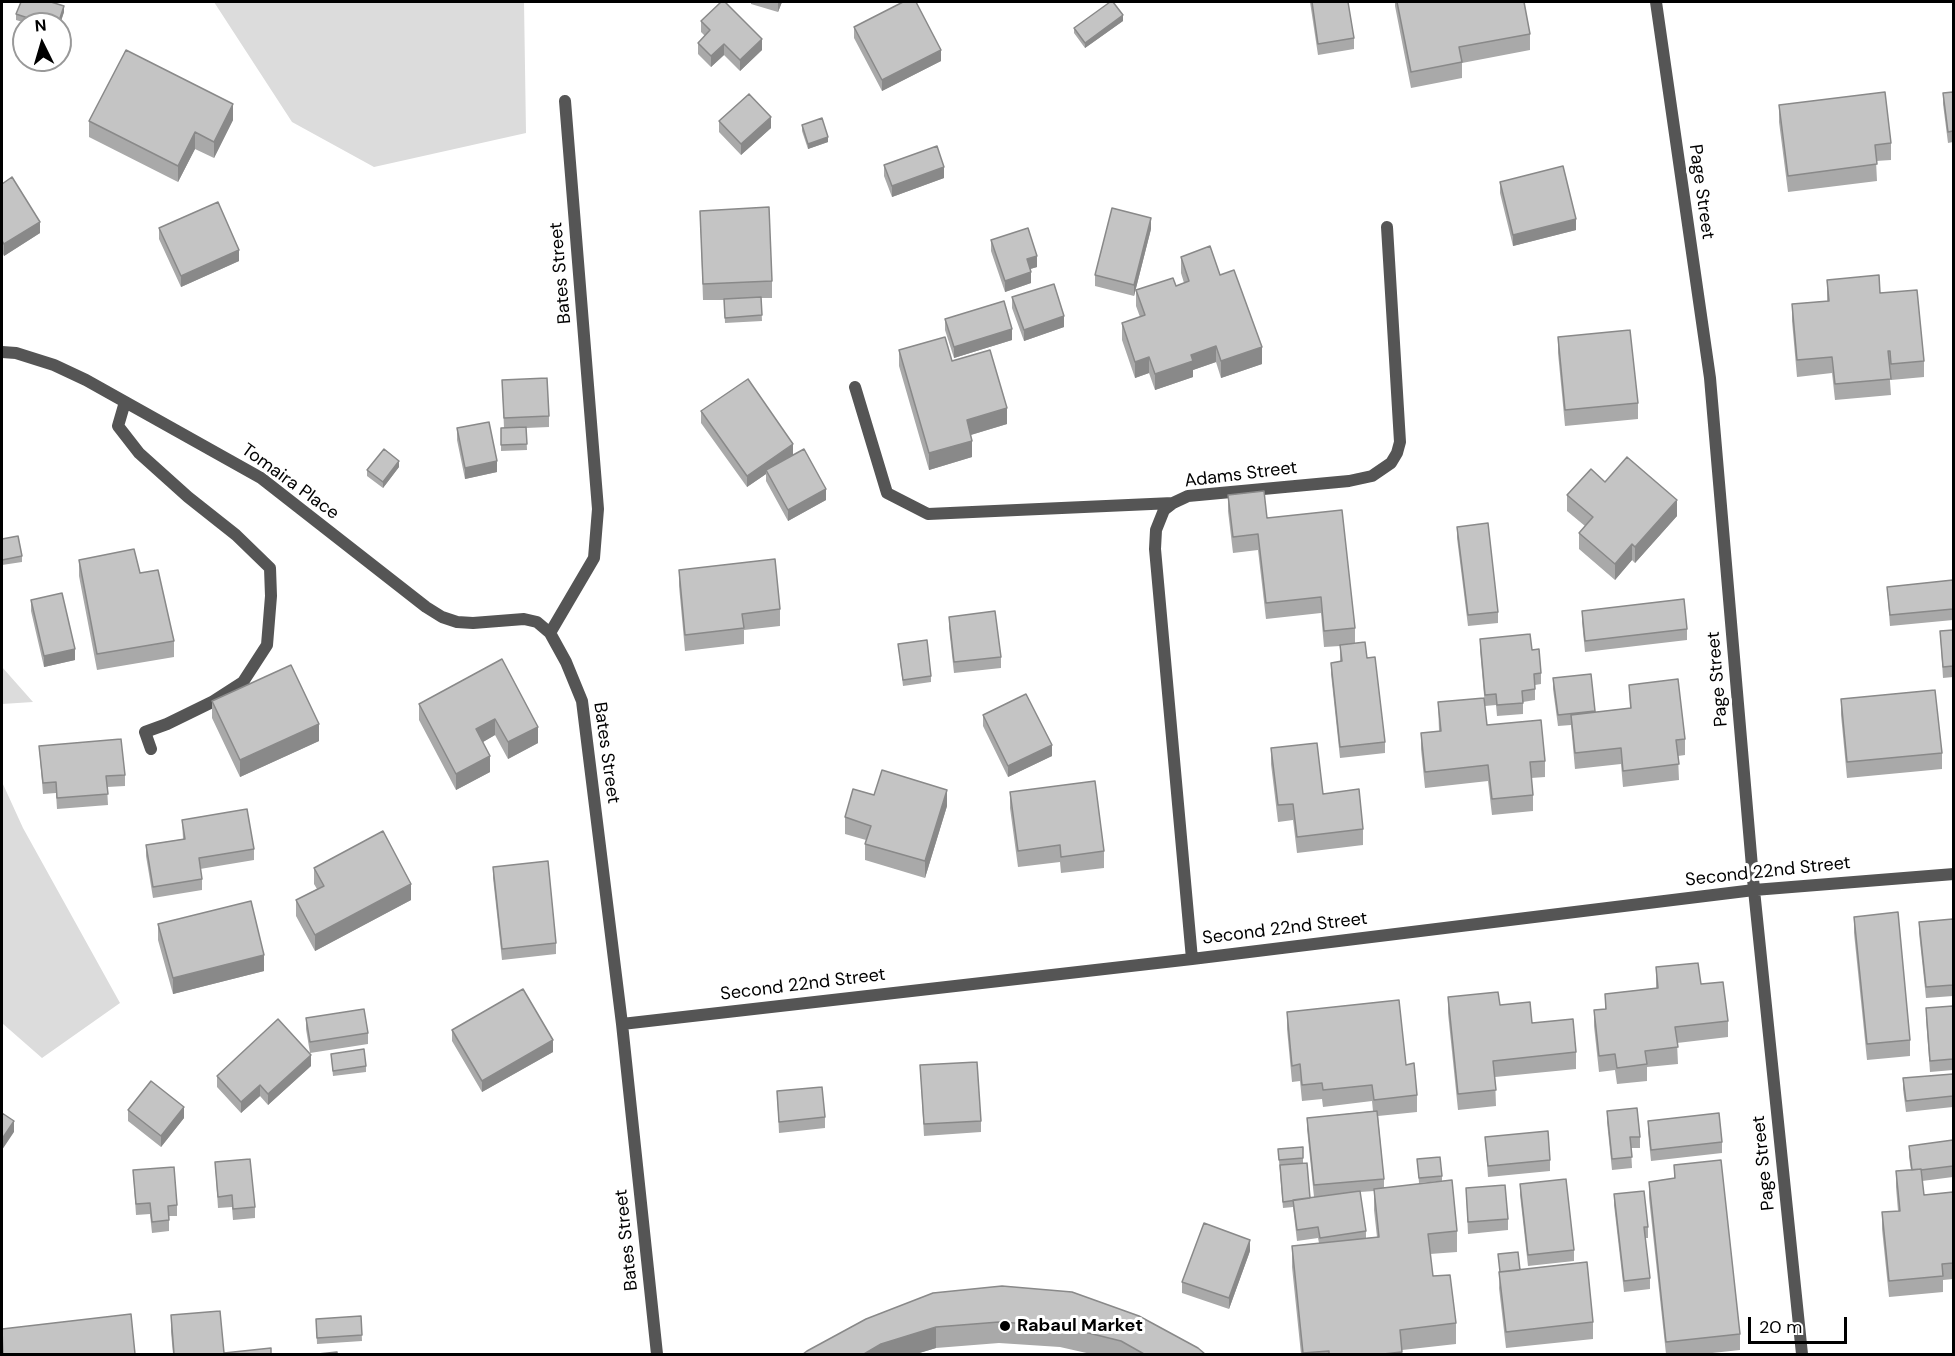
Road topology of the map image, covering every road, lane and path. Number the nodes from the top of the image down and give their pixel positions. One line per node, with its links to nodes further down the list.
1 (1656, 2): 11 (street, Page Street)
2 (565, 101): 8 (street, Bates Street)
3 (1387, 227): 7 (street, Adams Street)
4 (2, 352): 6 (street, Tomaira Place)
5 (855, 387): 7 (street)
6 (125, 402): 8 (street, Tomaira Place); 9 (street)
7 (1173, 503): 12 (street, Adams Street)
8 (550, 633): 13 (street, Bates Street)
9 (151, 749)
10 (1953, 874): 11 (street, Second 22nd Street)
11 (1754, 890): 12 (street, Second 22nd Street); 15 (street, Page Street)
12 (1192, 959): 13 (street, Second 22nd Street)
13 (622, 1024): 14 (street, Bates Street)
14 (657, 1354)
15 (1802, 1354)

